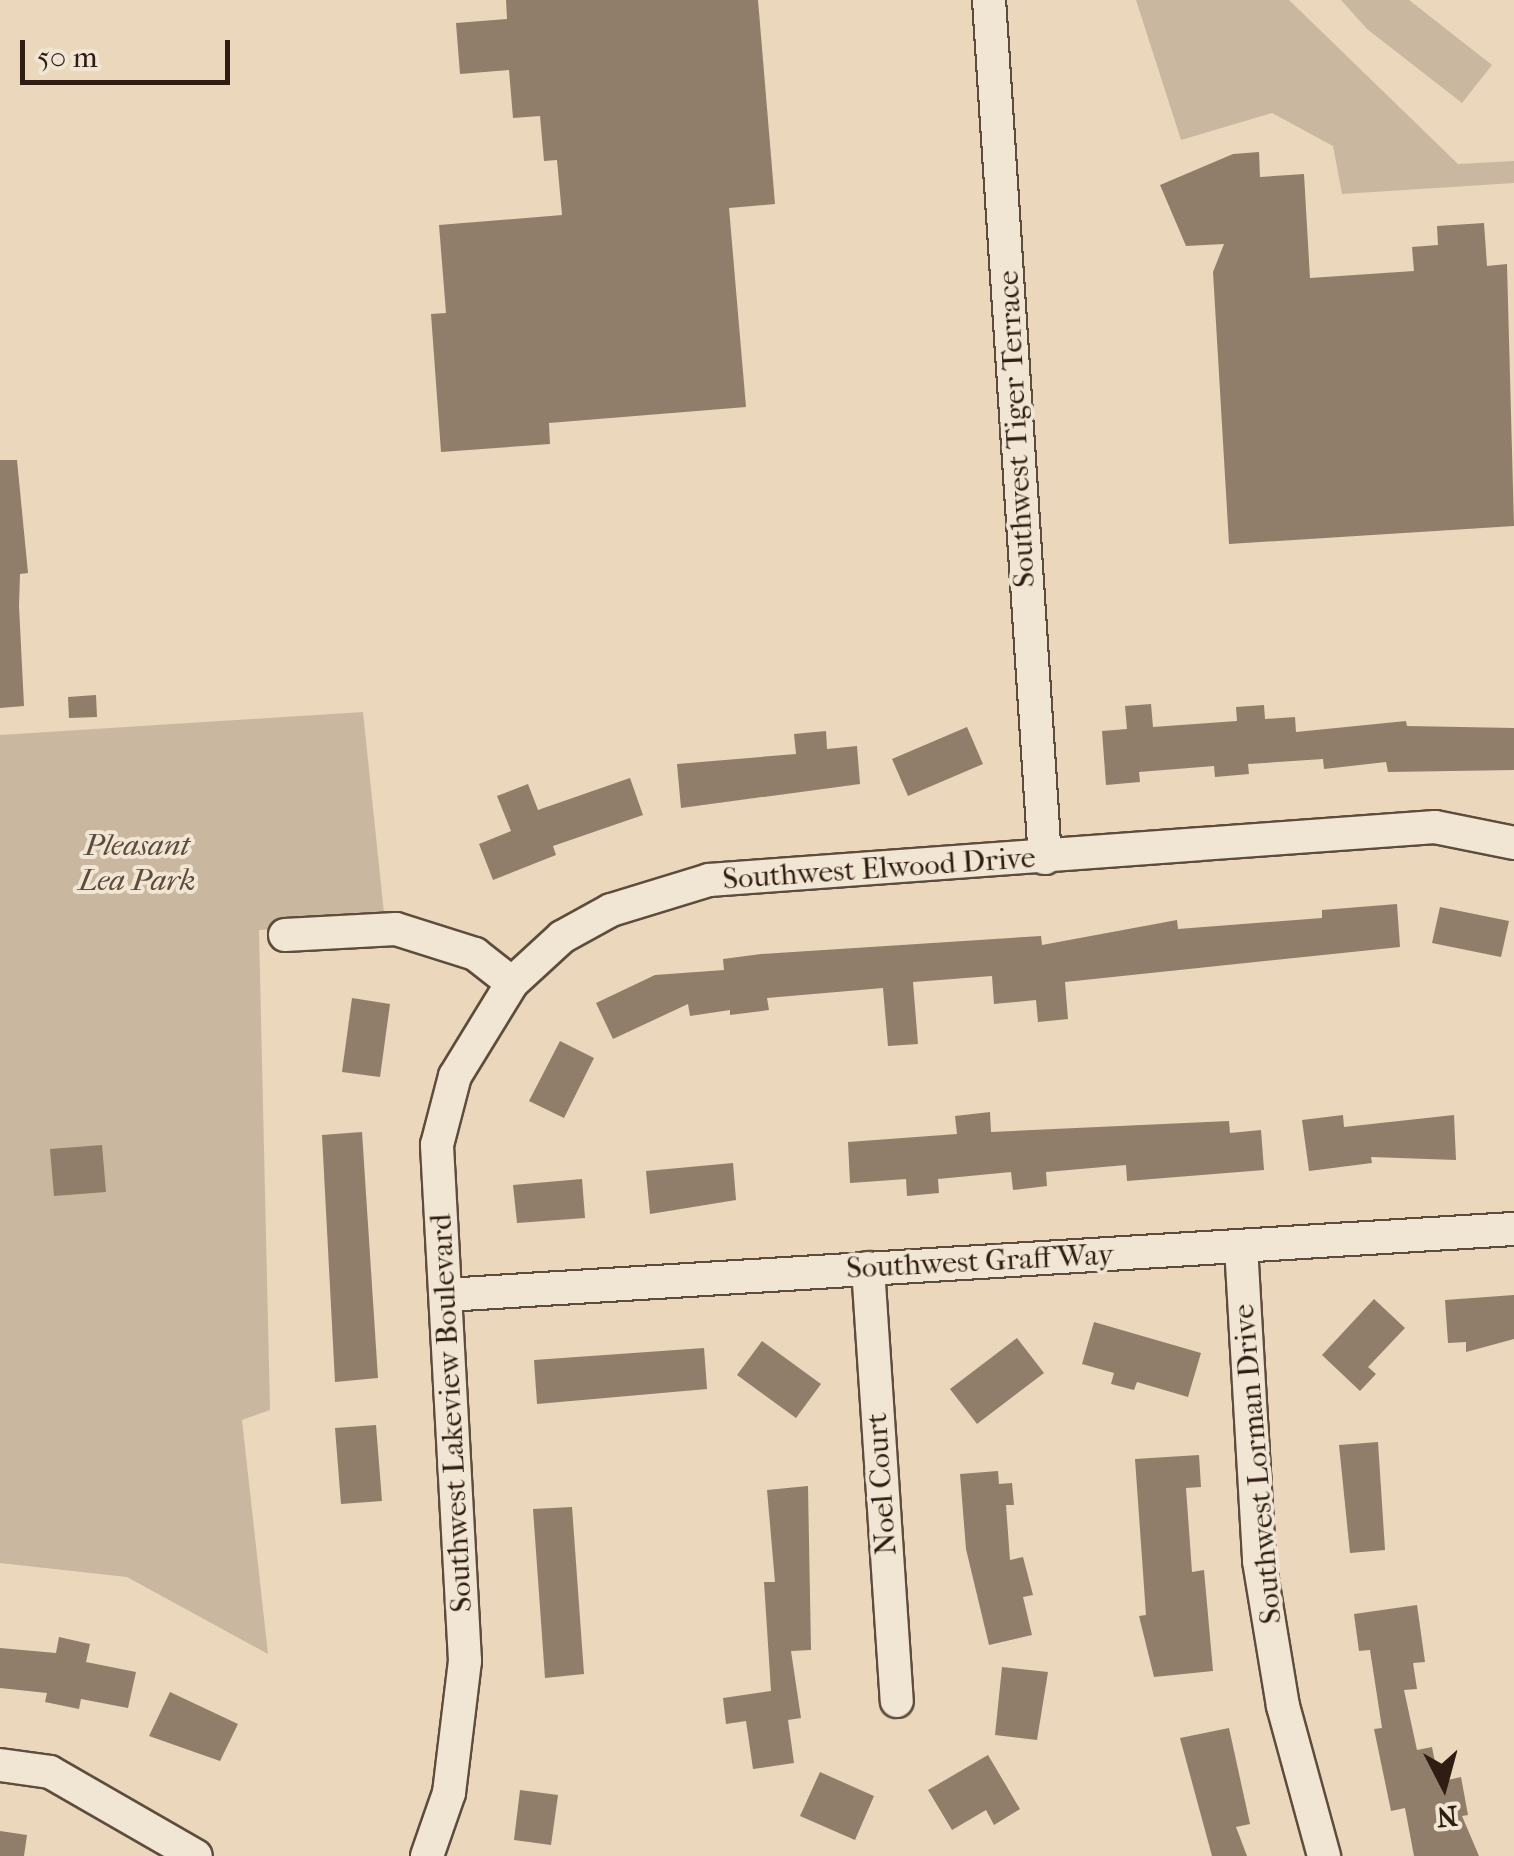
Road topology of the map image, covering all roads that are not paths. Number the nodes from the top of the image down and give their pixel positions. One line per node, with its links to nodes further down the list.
1 (989, 0): 3 (street, Southwest Tiger Terrace)
2 (1514, 843): 3 (street, Southwest Elwood Drive)
3 (1044, 858): 5 (street, Southwest Elwood Drive)
4 (285, 935): 5 (street)
5 (512, 984): 9 (street, Southwest Lakeview Boulevard)
6 (1514, 1230): 7 (street, Southwest Graff Way)
7 (1241, 1246): 8 (street, Southwest Graff Way); 14 (street, Southwest Lorman Drive)
8 (868, 1268): 9 (street, Southwest Graff Way); 10 (street, Noel Court)
9 (446, 1295): 13 (street, Southwest Lakeview Boulevard)
10 (897, 1701)
11 (0, 1765): 12 (street)
12 (196, 1856)
13 (426, 1856)
14 (1324, 1856)

